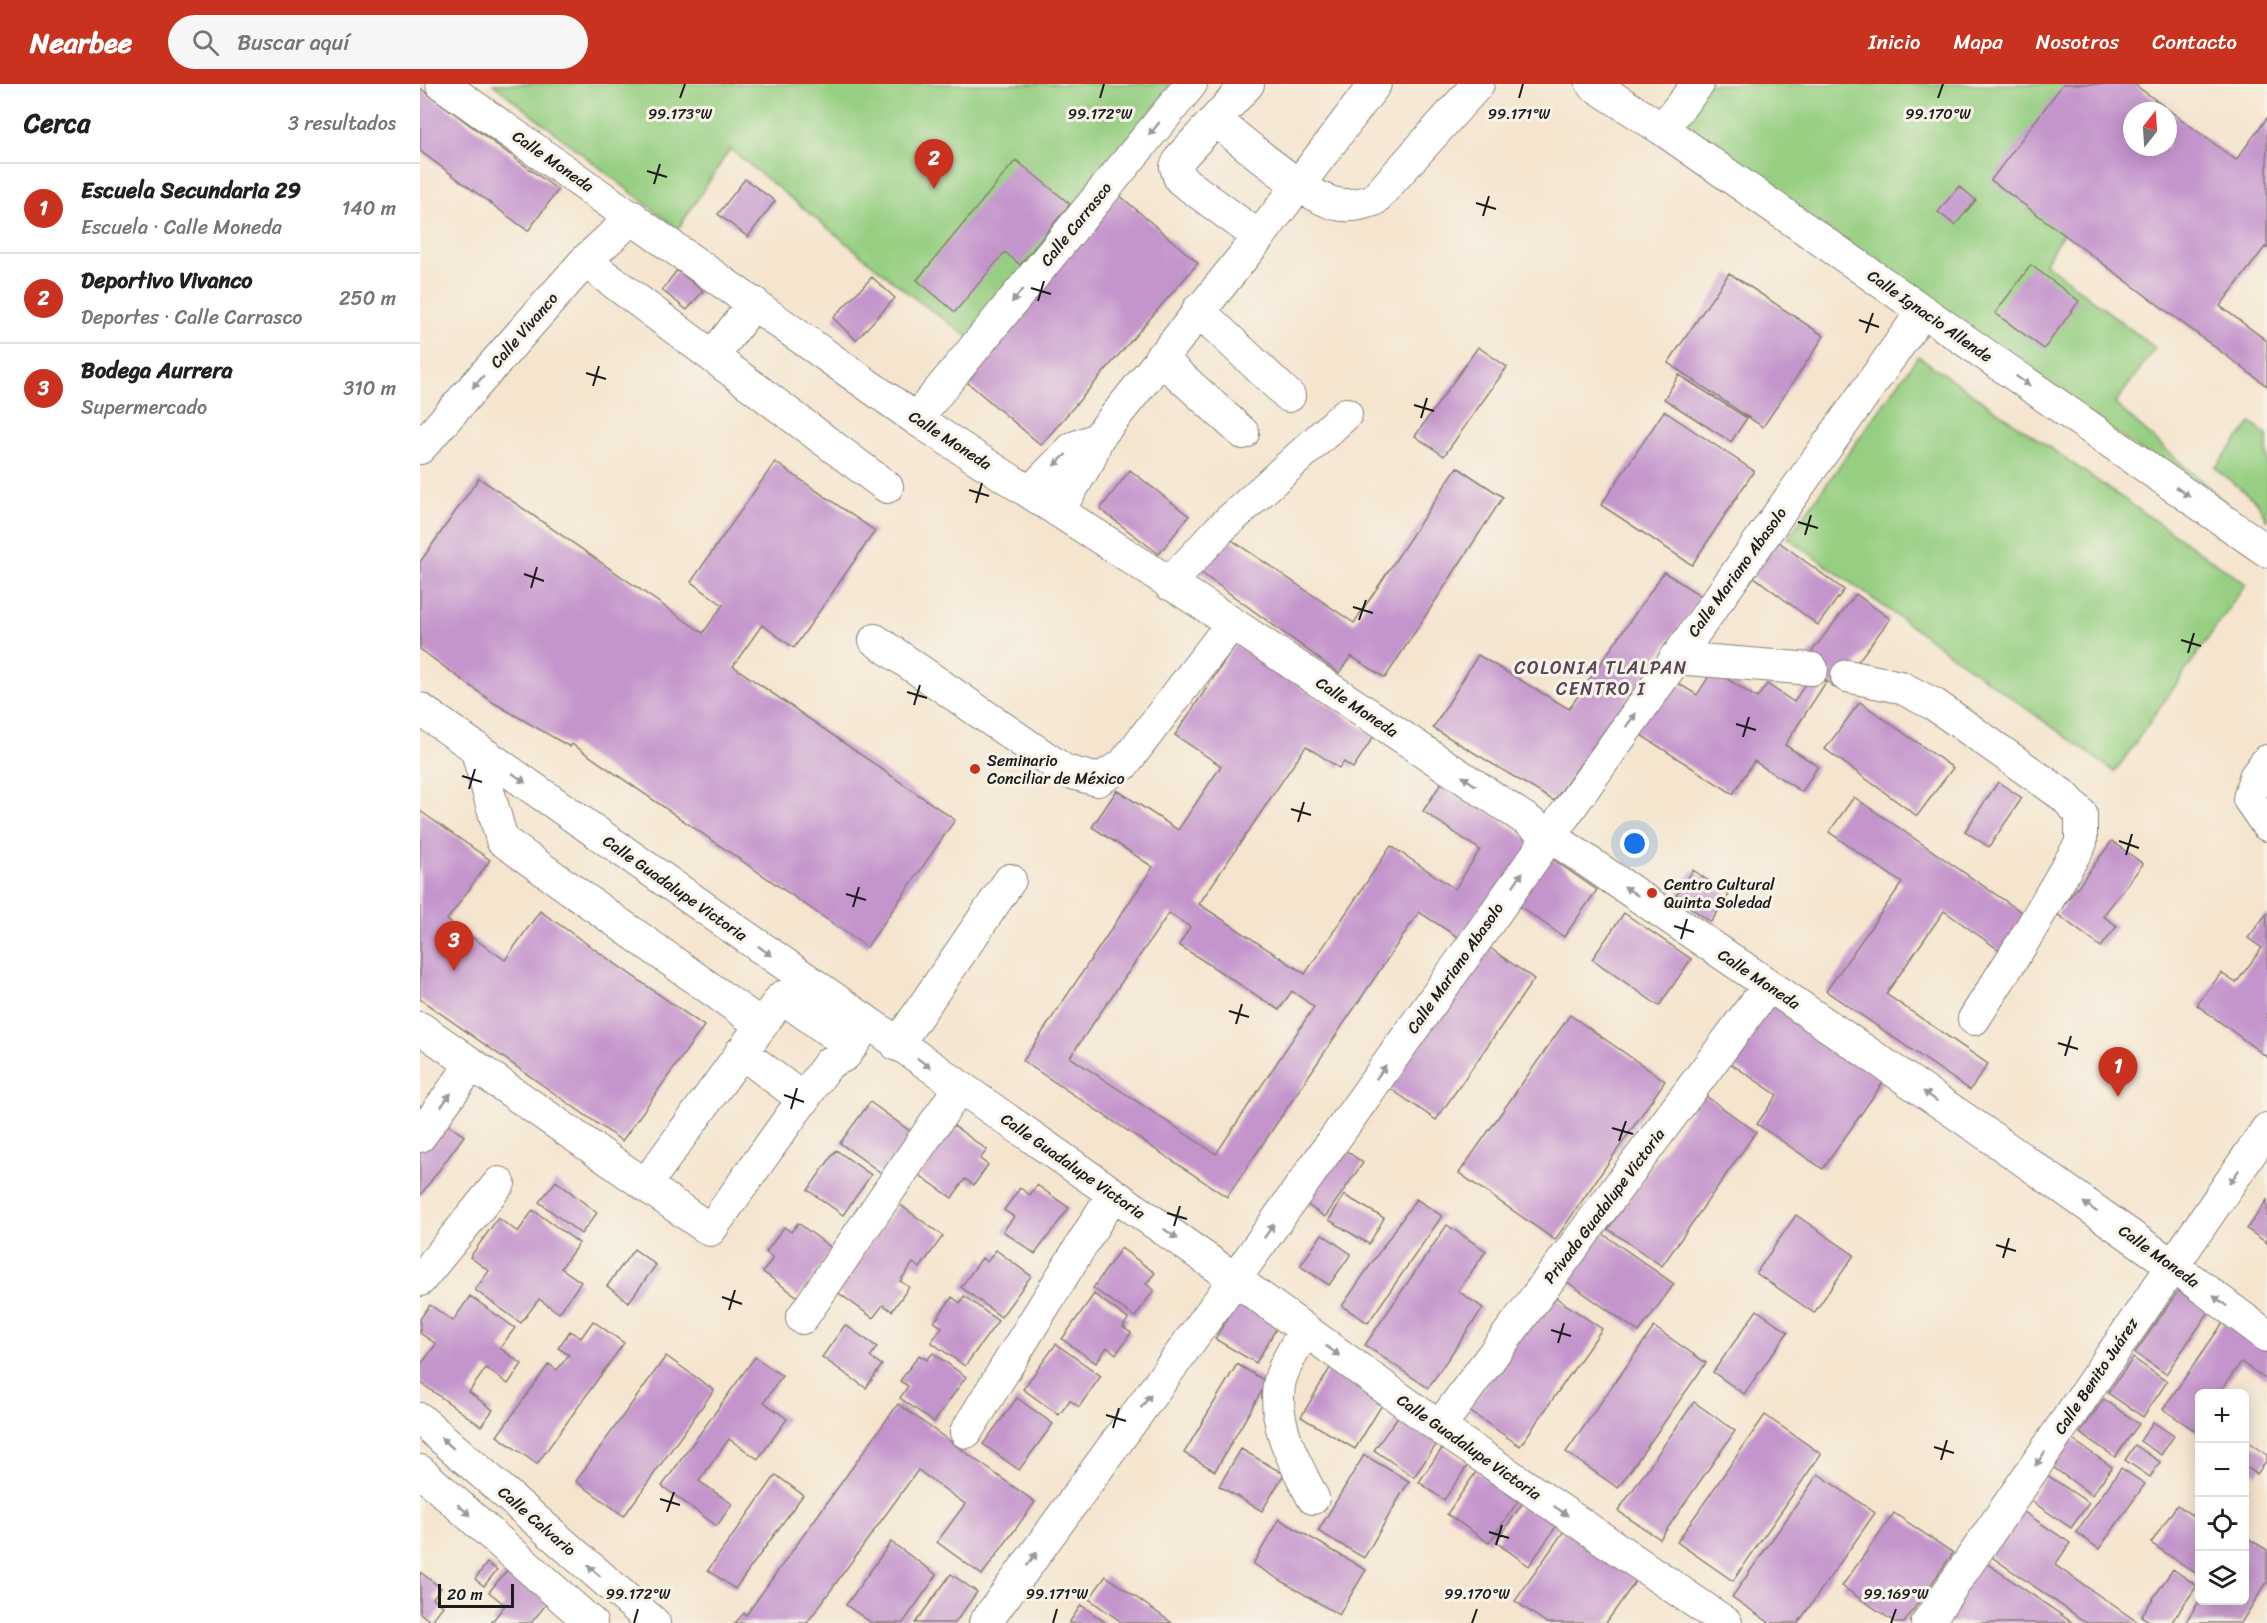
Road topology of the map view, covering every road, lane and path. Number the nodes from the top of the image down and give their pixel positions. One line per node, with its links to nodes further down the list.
1 (442, 84): 11 (street, Calle Moneda)
2 (1191, 84): 21 (street, Calle Carrasco, one-way to 21)
3 (1248, 84): 8 (street)
4 (1375, 84): 10 (street)
5 (1478, 84): 10 (street)
6 (1592, 84): 9 (street, Calle Ignacio Allende)
7 (1698, 84): 9 (street)
8 (1215, 120): 10 (street); 12 (street)
9 (1662, 129): 16 (street, Calle Ignacio Allende)
10 (1298, 185): 12 (street)
11 (633, 217): 13 (street, Calle Vivanco); 14 (street, Calle Moneda)
12 (1259, 237): 15 (street)
13 (585, 261): 17 (street); 24 (street, Calle Vivanco, one-way to 24)
14 (754, 303): 17 (street); 21 (street, Calle Moneda)
15 (1198, 310): 18 (street); 19 (street)
16 (1923, 311): 28 (street, Calle Ignacio Allende, one-way to 28); 32 (street, Calle Mariano Abasolo)
17 (713, 356): 25 (street)
18 (1160, 358): 22 (street); 23 (street)
19 (1289, 396)
20 (1346, 414): 29 (street)
21 (916, 419): 26 (street, Calle Moneda)
22 (1243, 433)
23 (1097, 439): 26 (street, one-way to 26); 27 (street)
24 (420, 448)
25 (887, 487)
26 (1030, 492): 27 (street, Calle Moneda)
27 (1058, 511): 29 (street, Calle Moneda)
28 (2267, 551)
29 (1169, 584): 30 (street, Calle Moneda)
30 (1232, 623): 31 (street); 39 (street, Calle Moneda, one-way to 30)
31 (875, 640)
32 (1675, 658): 33 (street); 39 (street, Calle Mariano Abasolo, one-way to 32)
33 (1812, 669)
34 (1847, 676): 42 (street)
35 (420, 709): 36 (street, Calle Guadalupe Victoria)
36 (476, 748): 43 (street, Calle Guadalupe Victoria, one-way to 43); 44 (street)
37 (2267, 761): 38 (street)
38 (2267, 825)
39 (1549, 835): 41 (street, Calle Moneda, one-way to 39); 57 (street, Calle Mariano Abasolo, one-way to 39)
40 (1010, 880): 46 (street)
41 (1769, 985): 56 (street, Calle Moneda, one-way to 41); 63 (street, Privada Guadalupe Victoria)
42 (1974, 1019)
43 (849, 1022): 44 (street); 46 (street, Calle Guadalupe Victoria); 50 (street)
44 (760, 1024): 47 (street)
45 (424, 1038): 48 (street)
46 (897, 1045): 49 (street, Calle Guadalupe Victoria, one-way to 49)
47 (741, 1052): 50 (street); 54 (street)
48 (472, 1064): 52 (street, one-way to 48); 54 (street)
49 (959, 1088): 55 (street, Calle Guadalupe Victoria); 59 (street)
50 (804, 1100): 54 (street)
51 (2267, 1129): 56 (street, Calle Benito Juárez, one-way to 56)
52 (420, 1136)
53 (499, 1183): 58 (street)
54 (646, 1184)
55 (1113, 1194): 57 (street, Calle Guadalupe Victoria, one-way to 57); 64 (street)
56 (2172, 1265): 61 (street, Calle Moneda, one-way to 56); 73 (street, Calle Benito Juárez, one-way to 73)
57 (1235, 1279): 60 (street, Calle Guadalupe Victoria); 71 (street, Calle Mariano Abasolo, one-way to 57)
58 (420, 1280)
59 (802, 1318)
60 (1305, 1330): 63 (street, Calle Guadalupe Victoria, one-way to 63); 66 (street)
61 (2267, 1336)
62 (420, 1419): 67 (street, Calle Calvario, one-way to 62)
63 (1439, 1427): 72 (street, Calle Guadalupe Victoria, one-way to 72)
64 (966, 1432)
65 (420, 1471): 68 (street, one-way to 68)
66 (1313, 1498)
67 (555, 1537): 68 (street); 70 (street, Calle Calvario, one-way to 67)
68 (529, 1567): 69 (street)
69 (591, 1623)
70 (654, 1623)
71 (985, 1623)
72 (1726, 1623)
73 (1927, 1623)

